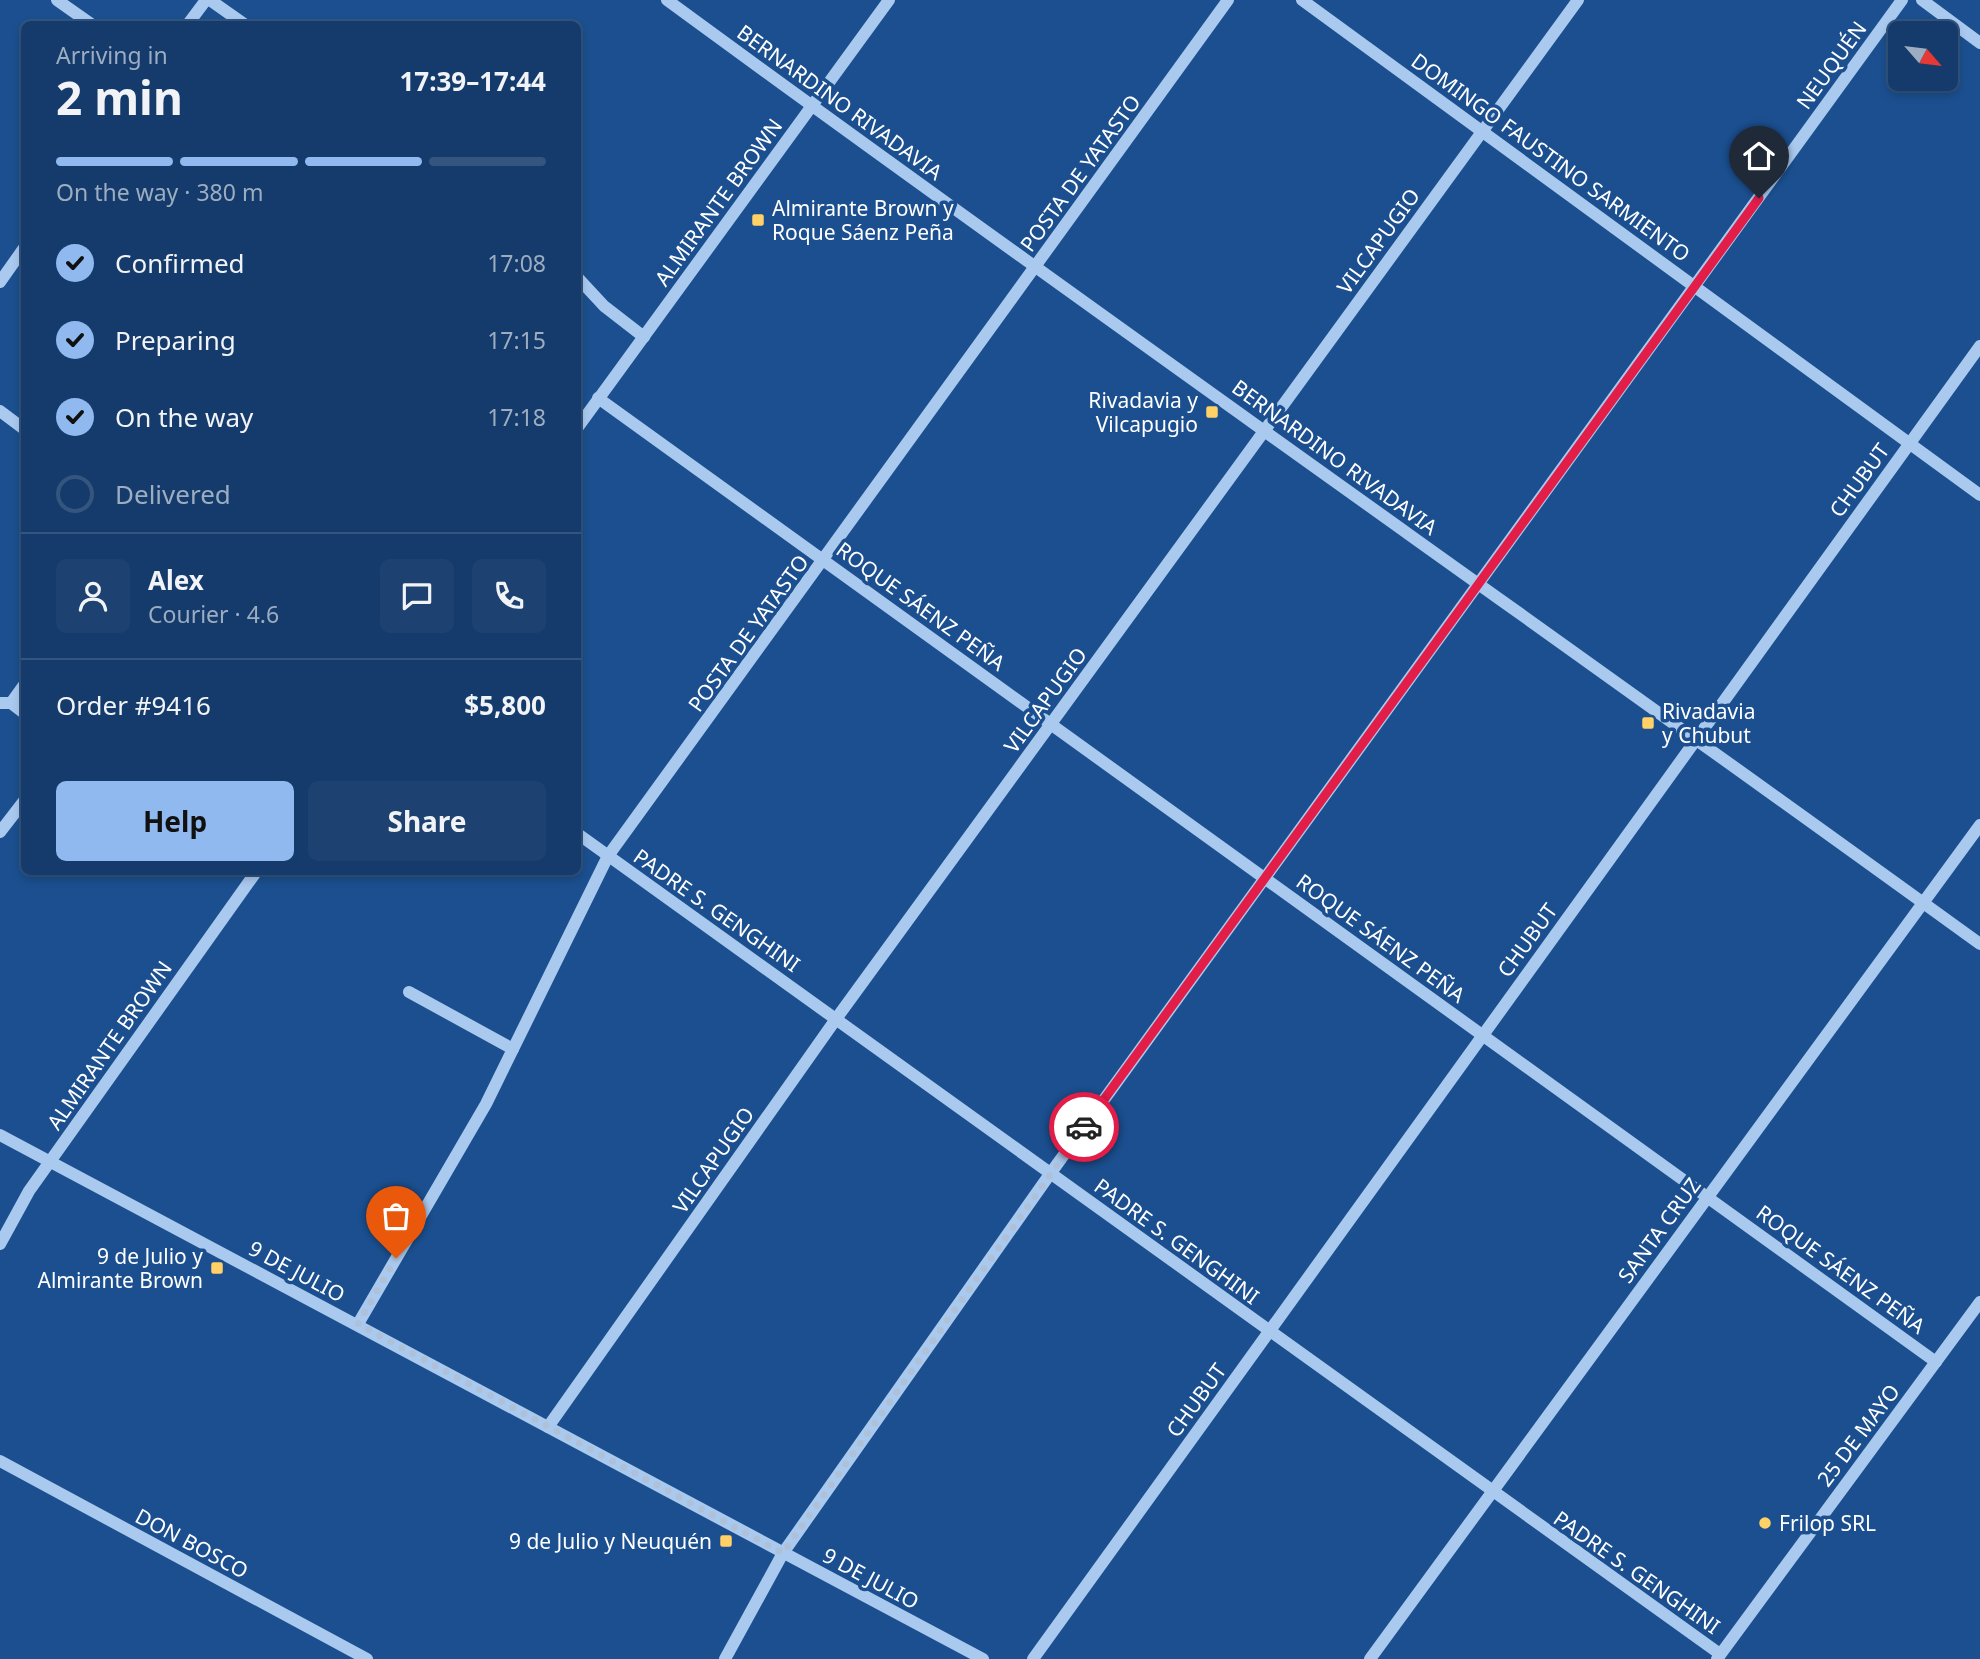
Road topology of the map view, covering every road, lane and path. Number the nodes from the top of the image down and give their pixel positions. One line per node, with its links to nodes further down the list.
1 (57, 0): 10 (street)
2 (208, 0): 11 (street); 12 (street)
3 (667, 0): 14 (street, BERNARDINO RIVADAVIA)
4 (889, 0): 14 (street, ALMIRANTE BROWN)
5 (1228, 0): 17 (street, POSTA DE YATASTO)
6 (1302, 0): 15 (street, DOMINGO FAUSTINO SARMIENTO)
7 (1578, 0): 15 (street, VILCAPUGIO)
8 (1902, 0): 20 (street, NEUQUÉN)
9 (1922, 0): 13 (street)
10 (87, 21)
11 (190, 21)
12 (240, 21)
13 (1980, 43)
14 (812, 106): 17 (street, BERNARDINO RIVADAVIA); 21 (street, ALMIRANTE BROWN)
15 (1483, 130): 20 (street, DOMINGO FAUSTINO SARMIENTO); 27 (street, VILCAPUGIO)
16 (21, 252): 19 (street)
17 (1035, 269): 27 (street, BERNARDINO RIVADAVIA); 30 (street, POSTA DE YATASTO)
18 (581, 281): 21 (street)
19 (0, 282)
20 (1696, 286): 28 (street, DOMINGO FAUSTINO SARMIENTO); 31 (street, NEUQUÉN)
21 (644, 337): 23 (street, ALMIRANTE BROWN)
22 (1980, 346): 28 (street, CHUBUT)
23 (598, 398): 25 (street, ALMIRANTE BROWN); 30 (street, ROQUE SÁENZ PEÑA)
24 (0, 411): 26 (street)
25 (581, 423)
26 (21, 427)
27 (1264, 429): 31 (street, BERNARDINO RIVADAVIA); 34 (street, VILCAPUGIO)
28 (1909, 443): 29 (street, DOMINGO FAUSTINO SARMIENTO); 35 (street, CHUBUT)
29 (1980, 495)
30 (824, 561): 34 (street, ROQUE SÁENZ PEÑA); 40 (street, POSTA DE YATASTO)
31 (1478, 584): 35 (street, BERNARDINO RIVADAVIA); 42 (street, NEUQUÉN)
32 (21, 688): 33 (street)
33 (6, 703)
34 (1052, 723): 42 (street, ROQUE SÁENZ PEÑA); 46 (street, VILCAPUGIO)
35 (1695, 739): 43 (street, BERNARDINO RIVADAVIA); 47 (street, CHUBUT)
36 (21, 804): 38 (street)
37 (1980, 825): 43 (street, SANTA CRUZ)
38 (0, 832)
39 (581, 836): 40 (street, PADRE S. GENGHINI)
40 (608, 856): 46 (street, PADRE S. GENGHINI); 48 (street, POSTA DE YATASTO)
41 (253, 876): 50 (street, ALMIRANTE BROWN)
42 (1263, 878): 47 (street, ROQUE SÁENZ PEÑA); 51 (street, NEUQUÉN)
43 (1923, 903): 44 (street, BERNARDINO RIVADAVIA); 52 (street, SANTA CRUZ)
44 (1980, 944)
45 (409, 992): 48 (street)
46 (836, 1019): 51 (street, PADRE S. GENGHINI); 58 (street, VILCAPUGIO)
47 (1482, 1035): 52 (street, ROQUE SÁENZ PEÑA); 56 (street, CHUBUT)
48 (513, 1049): 55 (street, POSTA DE YATASTO)
49 (0, 1135): 50 (street, 9 DE JULIO)
50 (50, 1161): 53 (street, ALMIRANTE BROWN); 55 (street, 9 DE JULIO)
51 (1050, 1174): 56 (street, PADRE S. GENGHINI); 61 (street, NEUQUÉN)
52 (1707, 1196): 57 (street, ROQUE SÁENZ PEÑA); 60 (street, SANTA CRUZ)
53 (0, 1244)
54 (1980, 1302): 57 (street, 25 DE MAYO)
55 (358, 1324): 58 (street, 9 DE JULIO)
56 (1270, 1331): 60 (street, PADRE S. GENGHINI); 66 (street, CHUBUT)
57 (1936, 1362): 62 (street, 25 DE MAYO)
58 (548, 1427): 61 (street, 9 DE JULIO)
59 (0, 1461): 63 (street, DON BOSCO)
60 (1492, 1492): 62 (street, PADRE S. GENGHINI); 67 (street, SANTA CRUZ)
61 (783, 1553): 64 (street, NEUQUÉN); 65 (street, 9 DE JULIO)
62 (1718, 1656)
63 (367, 1659)
64 (724, 1659)
65 (983, 1659)
66 (1033, 1659)
67 (1370, 1659)

